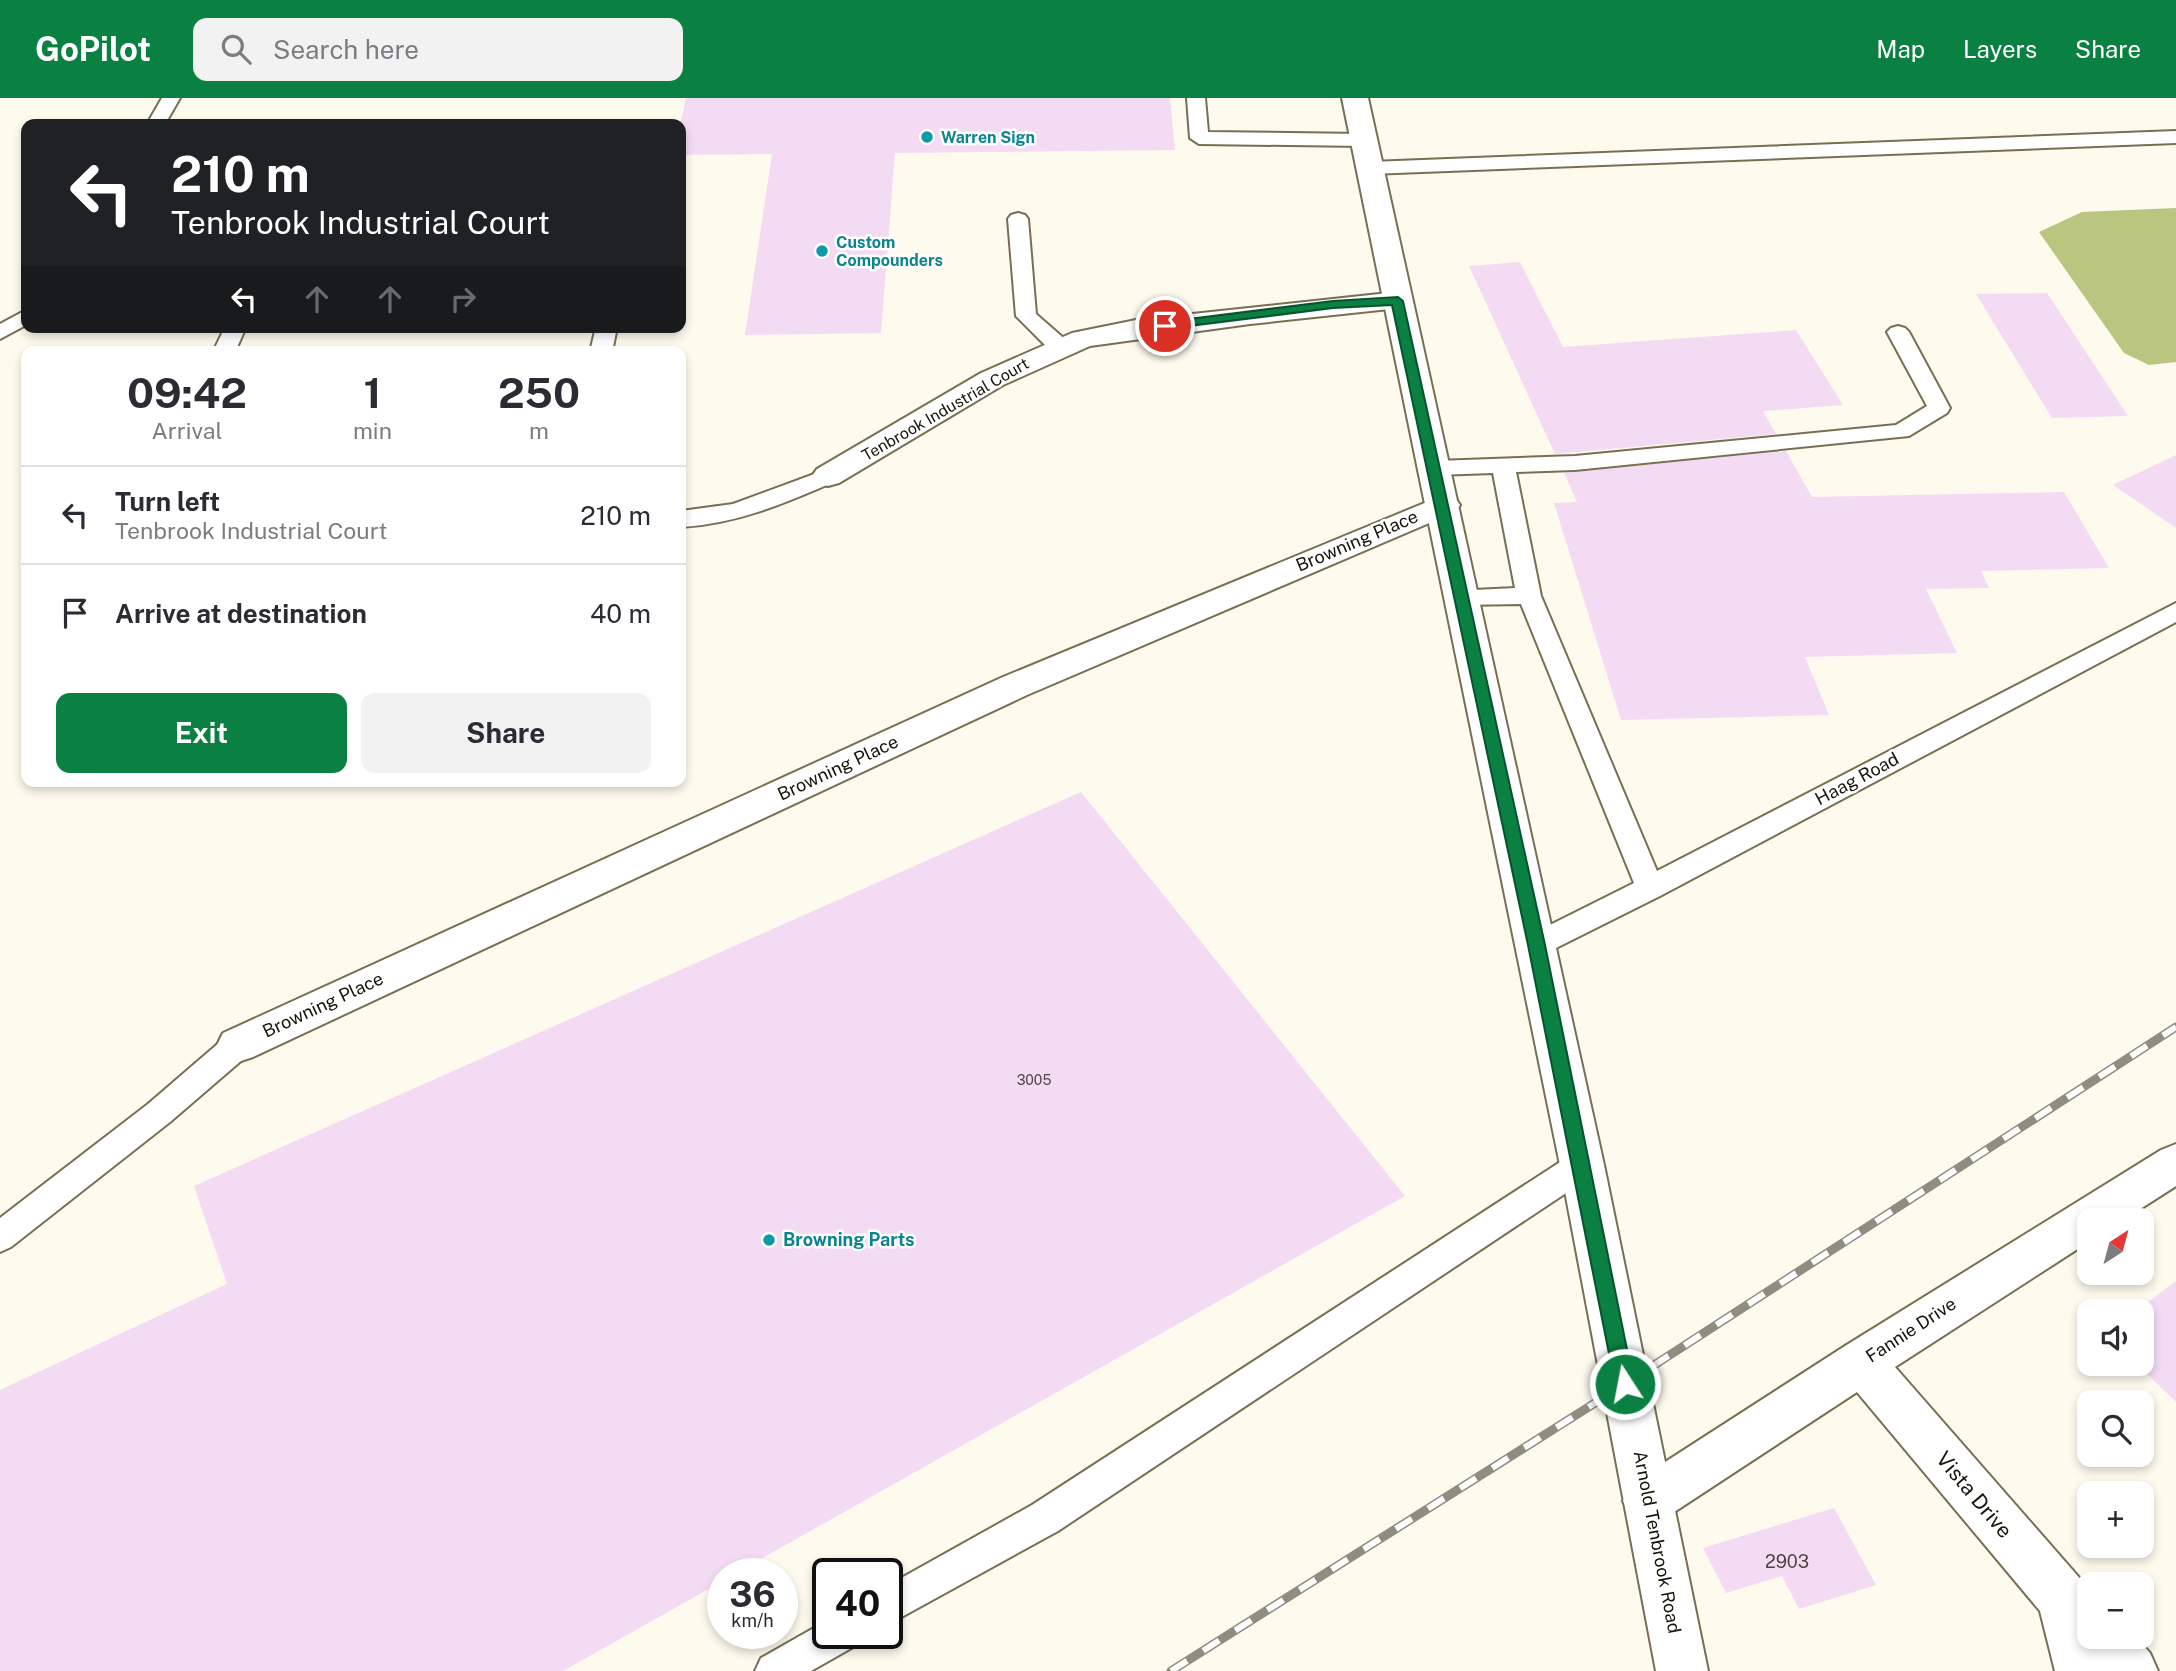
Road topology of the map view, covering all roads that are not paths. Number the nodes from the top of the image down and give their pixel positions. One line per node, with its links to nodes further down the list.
1 (171, 98): 4 (lane)
2 (1196, 98): 6 (lane)
3 (1355, 98): 6 (street, Arnold Tenbrook Road)
4 (159, 119)
5 (2176, 137): 6 (lane)
6 (1367, 154): 8 (street, Arnold Tenbrook Road)
7 (1018, 219): 12 (lane)
8 (1398, 301): 12 (street, Tenbrook Industrial Court); 14 (street, Arnold Tenbrook Road)
9 (21, 319): 11 (lane)
10 (1898, 332): 13 (lane)
11 (0, 333)
12 (1060, 347): 15 (street, Tenbrook Industrial Court)
13 (1503, 465): 14 (lane); 18 (lane)
14 (1436, 468): 16 (street, Arnold Tenbrook Road)
15 (828, 476): 17 (lane)
16 (1444, 505): 19 (street, Arnold Tenbrook Road); 23 (street, Browning Place)
17 (686, 519)
18 (1529, 596): 19 (lane); 21 (lane)
19 (1462, 597): 22 (street, Arnold Tenbrook Road)
20 (2176, 611): 21 (lane, Haag Road)
21 (1650, 888): 22 (lane, Haag Road)
22 (1536, 945): 24 (street, Arnold Tenbrook Road)
23 (238, 1045): 26 (lane)
24 (1582, 1165): 28 (street, Arnold Tenbrook Road); 29 (lane)
25 (2171, 1174): 27 (street, Fannie Drive)
26 (0, 1237)
27 (1861, 1362): 28 (street, Fannie Drive); 30 (street, Vista Drive)
28 (1648, 1501): 34 (street, Arnold Tenbrook Road)
29 (903, 1598)
30 (2076, 1613): 35 (street)
31 (813, 1649): 33 (lane)
32 (2111, 1649): 36 (street)
33 (774, 1671)
34 (1682, 1671)
35 (2081, 1671)
36 (2132, 1671)

